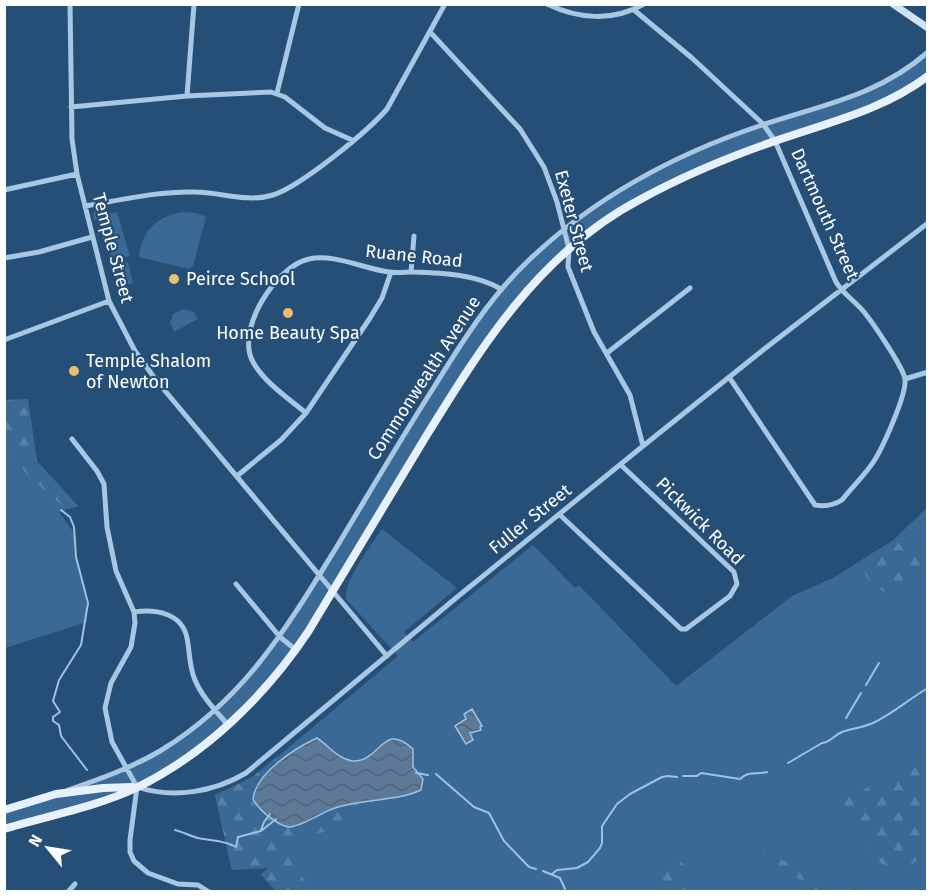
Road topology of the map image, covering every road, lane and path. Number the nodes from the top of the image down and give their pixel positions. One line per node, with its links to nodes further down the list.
1 (70, 4): 15 (street, Temple Street)
2 (194, 4): 14 (street)
3 (299, 4): 13 (street)
4 (445, 4): 10 (street)
5 (547, 4): 8 (street)
6 (644, 4): 8 (street)
7 (893, 4): 9 (main road)
8 (634, 10): 16 (street, Dartmouth Street)
9 (927, 28)
10 (430, 32): 17 (street); 23 (street, Exeter Street)
11 (927, 52): 16 (street, Commonwealth Avenue)
12 (927, 76): 18 (main road, Commonwealth Avenue)
13 (277, 93): 14 (street); 17 (street)
14 (187, 96): 15 (street)
15 (71, 107): 19 (street, Temple Street)
16 (763, 124): 18 (street, Dartmouth Street); 23 (street, Commonwealth Avenue)
17 (352, 140): 21 (street)
18 (775, 141): 26 (main road, Commonwealth Avenue); 32 (street, Dartmouth Street)
19 (77, 174): 20 (street); 21 (street, Temple Street)
20 (4, 190)
21 (85, 206): 25 (street, Temple Street)
22 (927, 223): 32 (street, Fuller Street)
23 (563, 229): 26 (street, Exeter Street); 31 (street, Commonwealth Avenue)
24 (414, 236): 29 (street)
25 (92, 237): 27 (street); 33 (street, Temple Street)
26 (569, 249): 35 (street, Exeter Street); 47 (main road, Commonwealth Avenue)
27 (4, 258)
28 (391, 272): 29 (street, Ruane Road); 39 (street); 39 (street, Ruane Road)
29 (411, 272): 31 (street, Ruane Road)
30 (690, 288): 35 (street)
31 (501, 289): 45 (street, Commonwealth Avenue)
32 (841, 290): 37 (street, Fuller Street); 38 (street, Dartmouth Street)
33 (109, 301): 34 (street); 43 (street, Temple Street)
34 (4, 340)
35 (607, 353): 41 (street, Exeter Street)
36 (927, 372): 38 (street)
37 (729, 377): 38 (street); 41 (street, Fuller Street)
38 (905, 379)
39 (306, 413): 43 (street)
40 (72, 439): 48 (street)
41 (643, 446): 42 (street, Fuller Street)
42 (621, 465): 44 (street, Fuller Street); 44 (street, Pickwick Road)
43 (237, 476): 45 (street, Temple Street)
44 (560, 514): 51 (street, Fuller Street)
45 (319, 575): 47 (street, Temple Street); 49 (street, Commonwealth Avenue)
46 (236, 584): 49 (street)
47 (332, 592): 50 (main road, Commonwealth Avenue); 51 (street, Temple Street)
48 (134, 612): 52 (street); 54 (street)
49 (280, 637): 50 (street); 52 (street, Commonwealth Avenue)
50 (296, 650): 53 (main road, Commonwealth Avenue)
51 (387, 656): 55 (street, Fuller Street)
52 (216, 710): 53 (street); 54 (street, Commonwealth Avenue)
53 (228, 725): 55 (main road, Commonwealth Avenue)
54 (126, 769): 55 (street); 56 (street, Commonwealth Avenue)
55 (137, 787): 56 (main road, Commonwealth Avenue); 58 (main road, Commonwealth Avenue); 60 (street)
56 (56, 794): 57 (main road, Commonwealth Avenue)
57 (4, 810)
58 (4, 829)
59 (75, 884): 61 (street)
60 (178, 884): 62 (street); 63 (street)
61 (68, 891)
62 (174, 891)
63 (209, 891)

